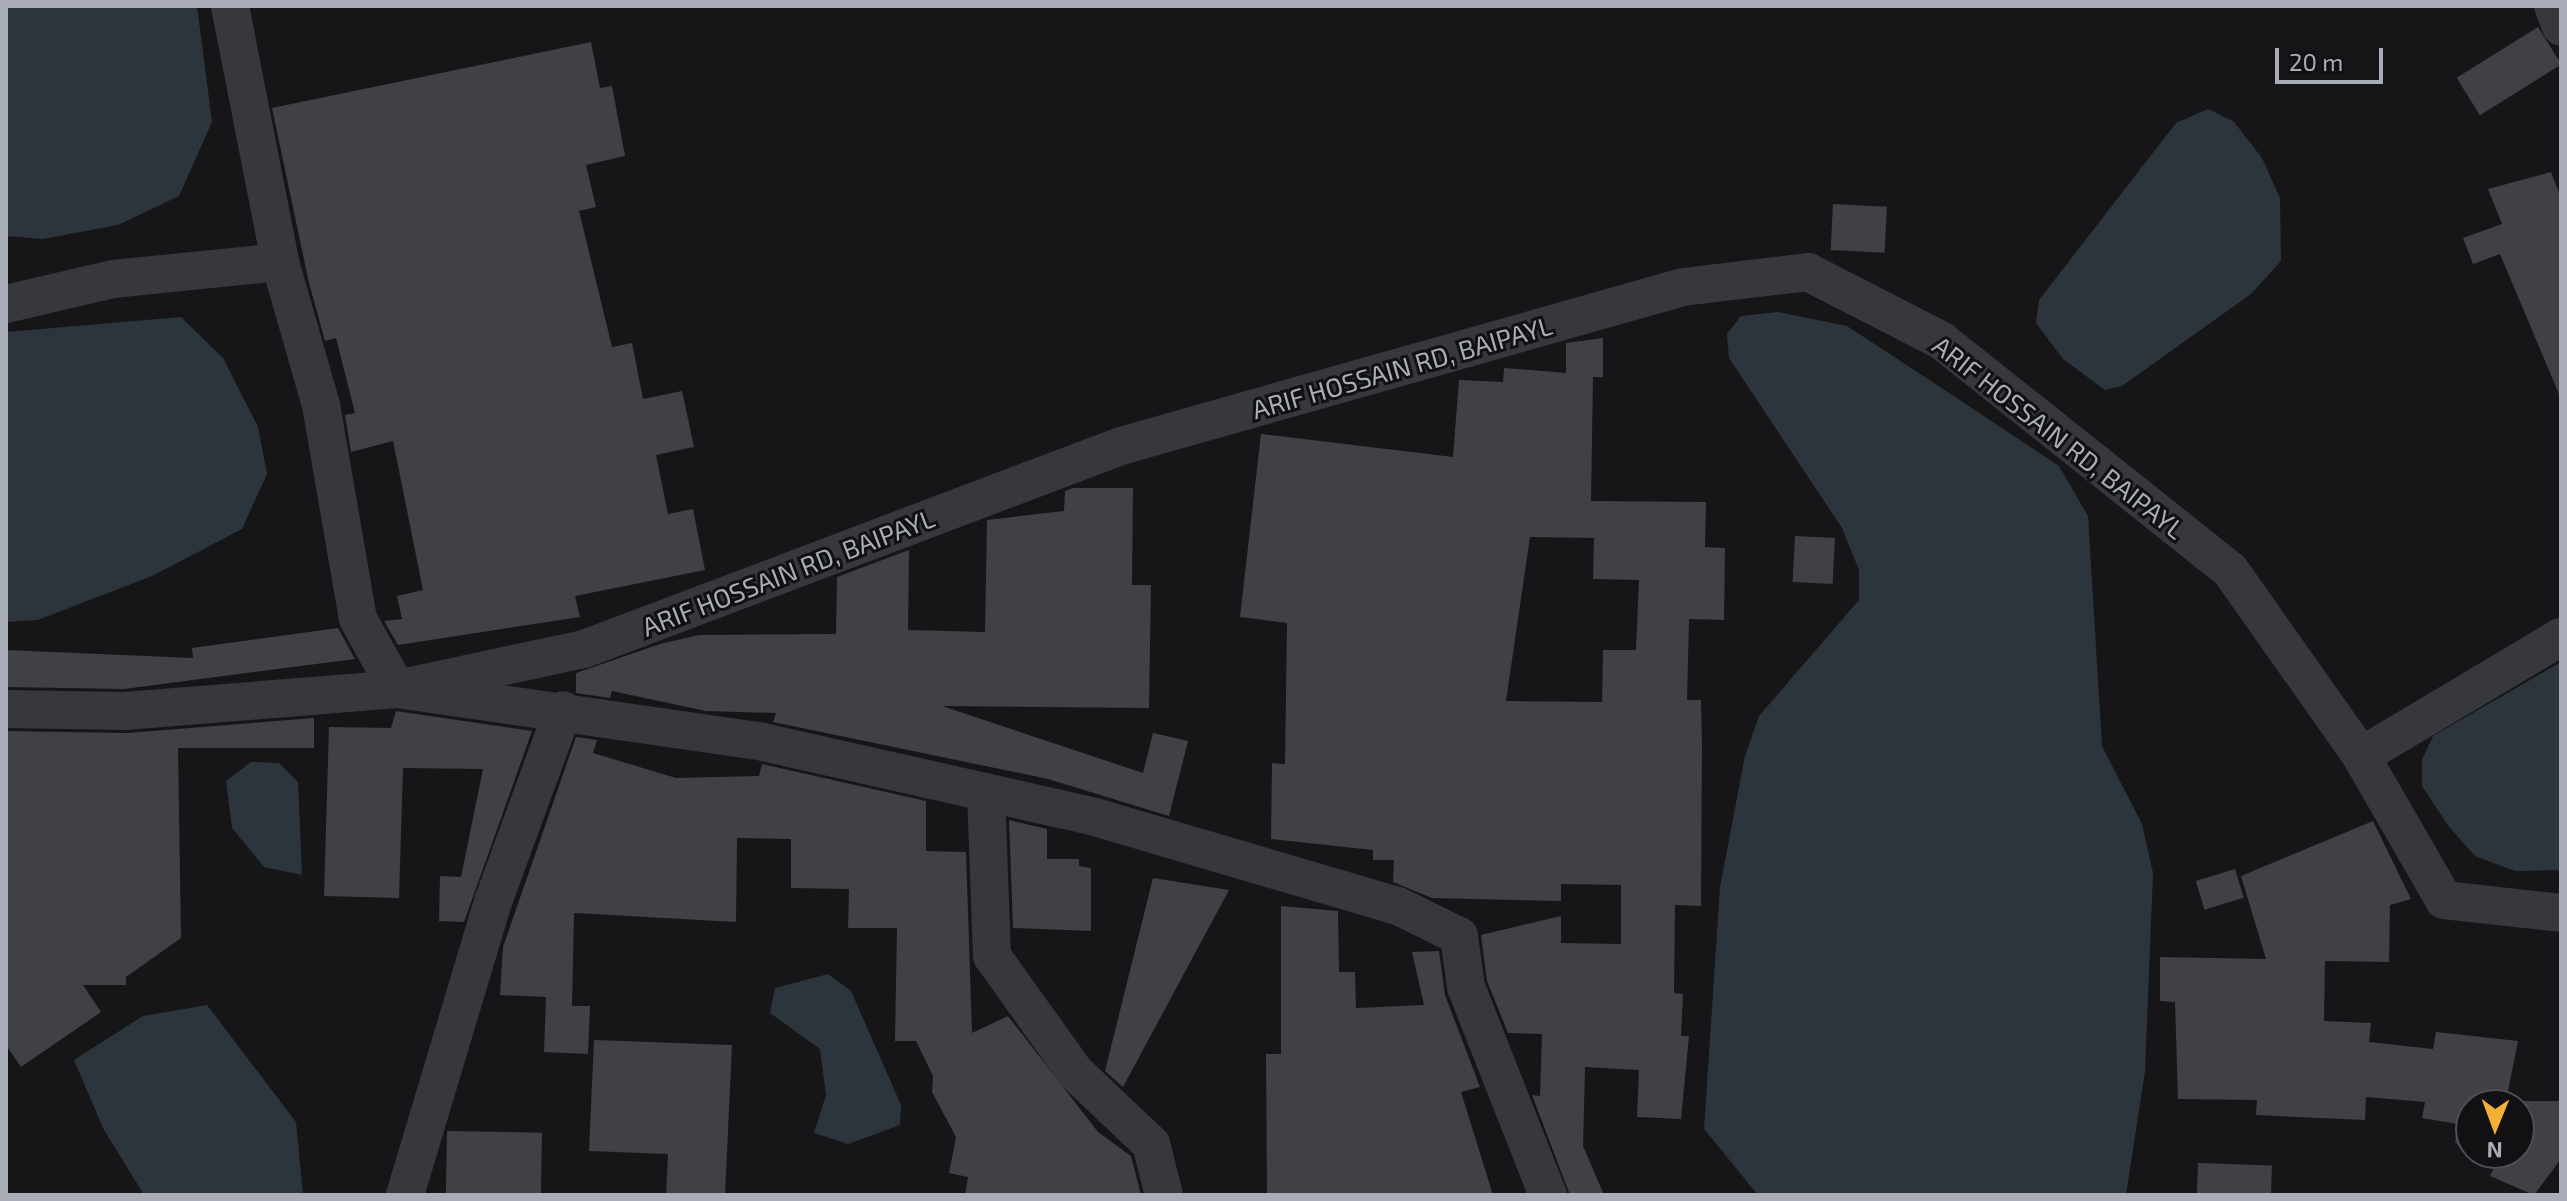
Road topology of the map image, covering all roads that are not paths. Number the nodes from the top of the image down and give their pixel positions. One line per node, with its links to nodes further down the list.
1 (230, 6): 4 (street)
2 (2553, 6): 3 (street)
3 (2561, 27)
4 (280, 262): 5 (street); 7 (street)
5 (6, 304)
6 (2561, 637): 10 (street)
7 (397, 689): 8 (street, ARIF HOSSAIN RD, BAIPAYL); 9 (street); 10 (street, ARIF HOSSAIN RD, BAIPAYL)
8 (6, 709)
9 (563, 710): 11 (street); 13 (street)
10 (2361, 756): 12 (street, ARIF HOSSAIN RD, BAIPAYL)
11 (986, 792): 14 (street); 15 (street)
12 (2561, 913)
13 (405, 1195)
14 (1164, 1195)
15 (1548, 1195)

